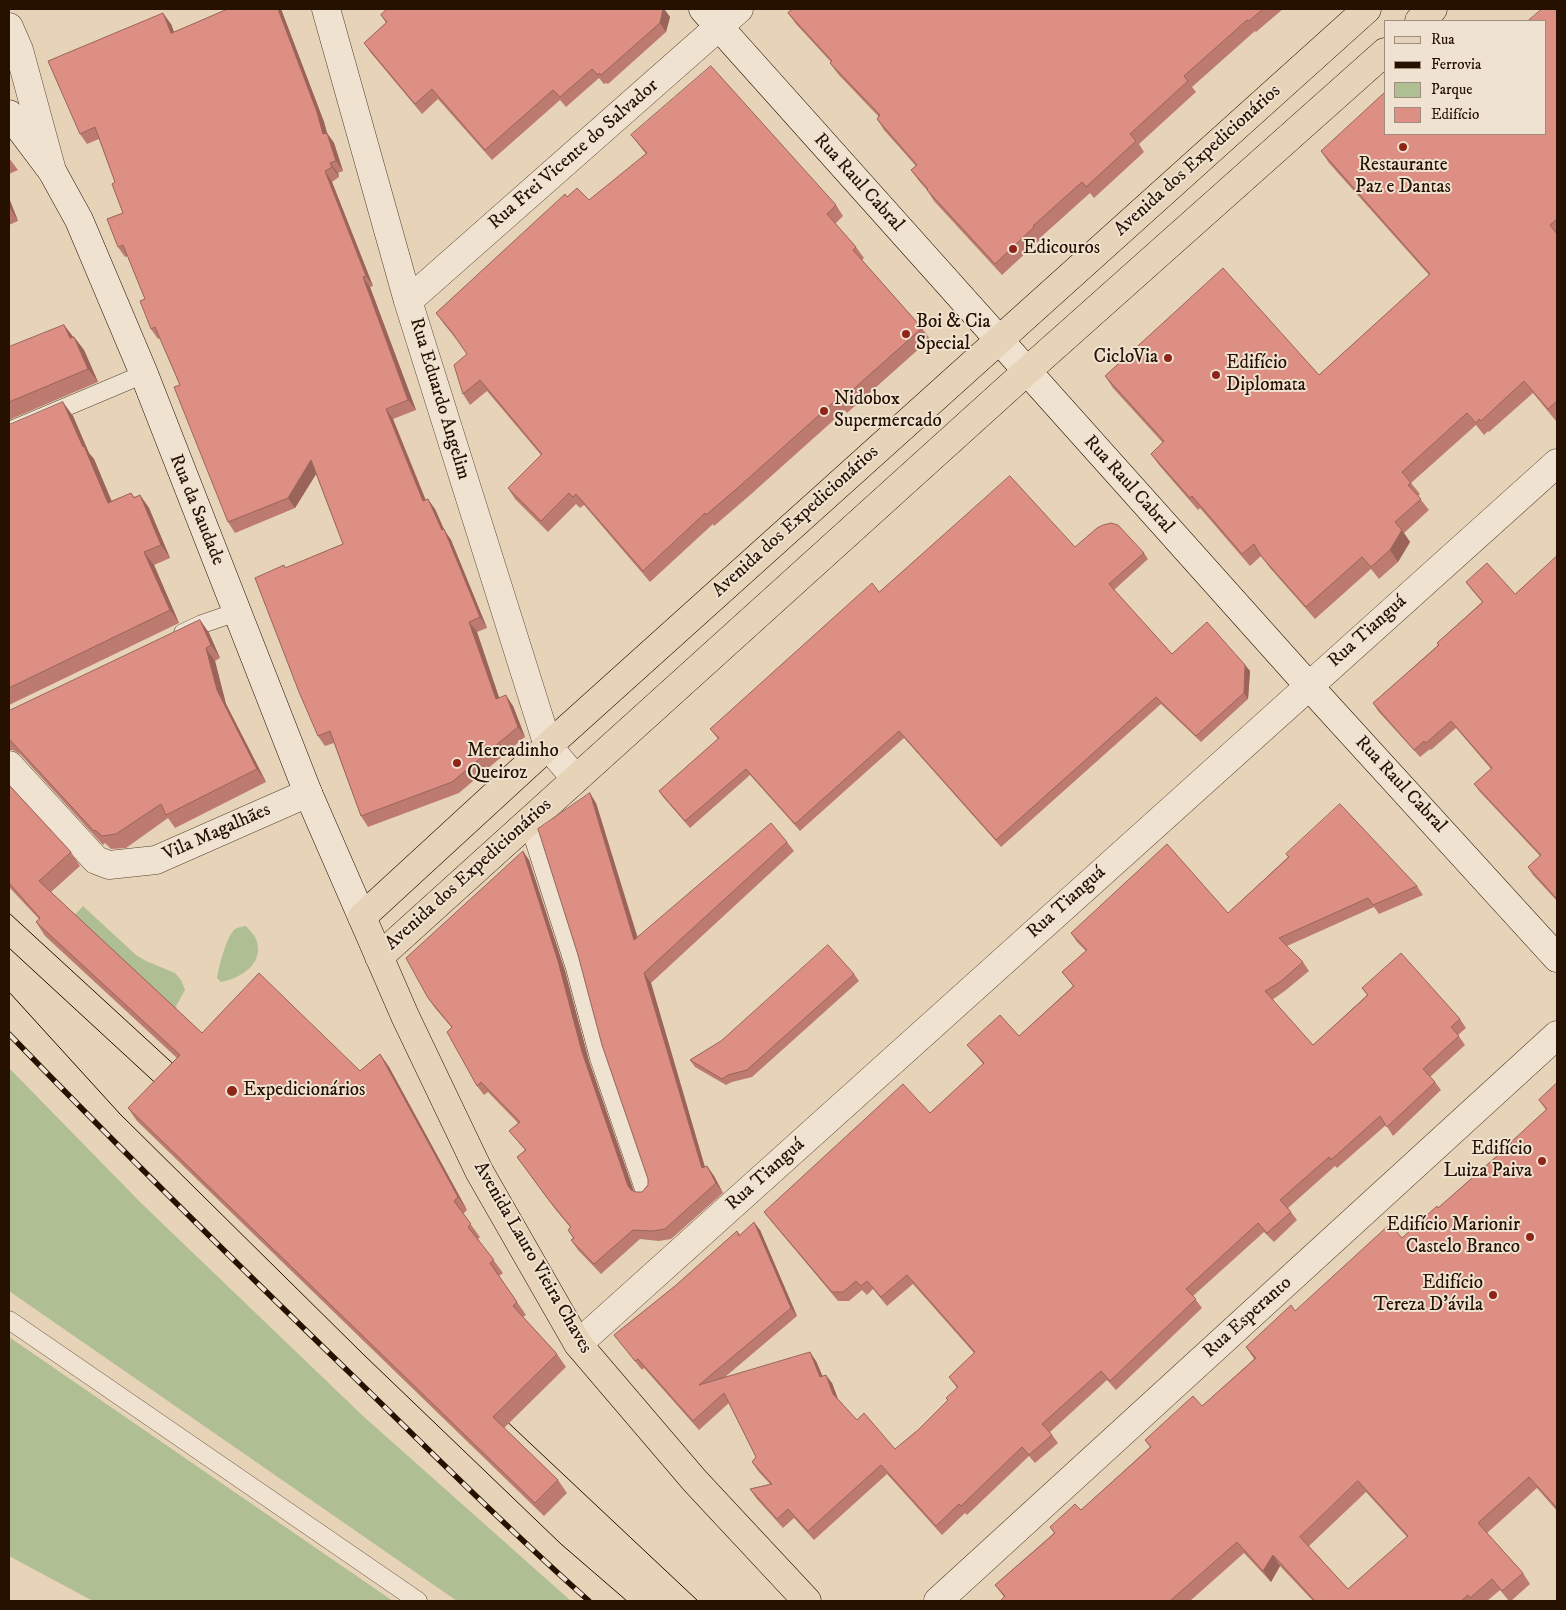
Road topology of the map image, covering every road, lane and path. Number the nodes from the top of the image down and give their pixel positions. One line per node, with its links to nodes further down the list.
1 (326, 9): 11 (street, Rua Eduardo Angelim)
2 (739, 9): 5 (street, Rua Frei Vicente do Salvador)
3 (1367, 9): 12 (main road, Avenida dos Expedicionários)
4 (1434, 9): 6 (main road)
5 (711, 18): 11 (street, Rua Frei Vicente do Salvador); 12 (street, Rua Raul Cabral)
6 (1421, 20)
7 (9, 27): 10 (street)
8 (1384, 53): 13 (main road, Avenida dos Expedicionários)
9 (9, 114): 10 (street, Rua da Saudade)
10 (52, 171): 14 (street, Rua da Saudade)
11 (408, 301): 20 (street, Rua Eduardo Angelim)
12 (999, 340): 13 (street, Rua Raul Cabral); 20 (main road, Avenida dos Expedicionários)
13 (1027, 371): 19 (street, Rua Raul Cabral); 22 (main road, Avenida dos Expedicionários)
14 (144, 374): 15 (lane); 17 (street, Rua da Saudade)
15 (9, 431)
16 (1557, 463): 19 (street, Rua Tianguá)
17 (237, 612): 18 (lane); 23 (street, Rua da Saudade)
18 (167, 640)
19 (1308, 686): 27 (street, Rua Raul Cabral); 31 (street, Rua Tianguá)
20 (548, 746): 22 (street, Rua Eduardo Angelim); 25 (main road, Avenida dos Expedicionários)
21 (9, 765): 23 (street, Vila Magalhães)
22 (575, 778): 24 (main road, Avenida dos Expedicionários)
23 (308, 793): 25 (street, Rua da Saudade)
24 (528, 821): 26 (main road, Avenida dos Expedicionários); 29 (lane)
25 (362, 917): 26 (main road, Avenida Lauro Vieira Chaves)
26 (379, 957): 31 (main road, Avenida Lauro Vieira Chaves)
27 (1557, 958)
28 (1557, 1035): 34 (street, Rua Esperanto)
29 (645, 1192)
30 (9, 1320): 32 (lane)
31 (578, 1344): 33 (main road, Avenida Lauro Vieira Chaves)
32 (418, 1601)
33 (807, 1601)
34 (938, 1601)

